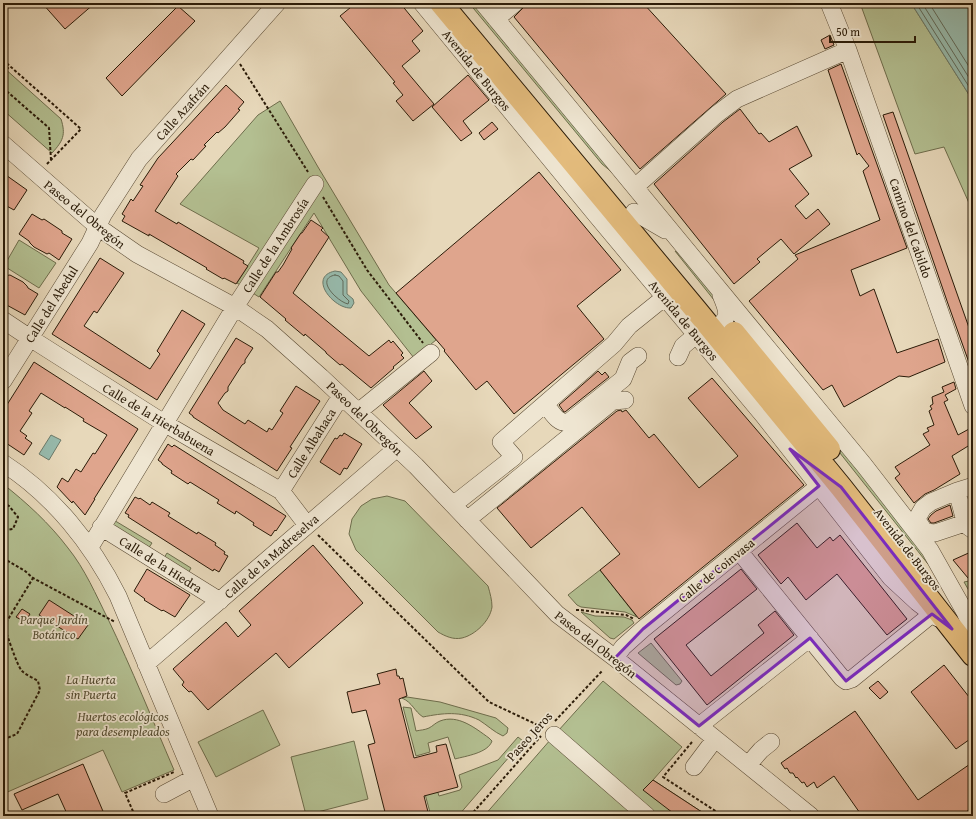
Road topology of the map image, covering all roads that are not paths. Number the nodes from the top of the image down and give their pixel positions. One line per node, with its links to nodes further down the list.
1 (277, 3): 16 (street, Calle Azafrán)
2 (422, 3): 10 (street, Avenida de Burgos)
3 (441, 3): 7 (highway, Avenida de Burgos)
4 (483, 3): 8 (street, Avenida de Burgos)
5 (515, 3): 8 (street)
6 (829, 3): 9 (street, Camino del Cabildo)
7 (459, 13): 10 (street); 14 (highway, Avenida de Burgos); 22 (highway, Avenida de Burgos)
8 (496, 19): 13 (street, Avenida de Burgos)
9 (848, 50): 13 (street); 32 (street, Camino del Cabildo)
10 (478, 71): 15 (street, Avenida de Burgos)
11 (3, 144): 16 (street, Paseo del Obregón)
12 (315, 184): 20 (street, Calle de la Ambrosía)
13 (634, 186): 17 (street, Avenida de Burgos)
14 (634, 212): 17 (street); 22 (highway, Avenida de Burgos)
15 (605, 226): 19 (street, Avenida de Burgos); 22 (street)
16 (98, 227): 20 (street, Paseo del Obregón); 23 (street, Calle del Abedul)
17 (675, 236): 18 (street, Avenida de Burgos)
18 (718, 287): 22 (street); 36 (street, Avenida de Burgos)
19 (665, 297): 22 (street, Avenida de Burgos); 31 (street)
20 (235, 307): 29 (street, Paseo del Obregón); 35 (street, Calle de la Ambrosía)
21 (3, 320): 23 (street, Calle de la Hierbabuena)
22 (712, 330): 26 (street); 27 (highway, Avenida de Burgos); 34 (street, Avenida de Burgos)
23 (30, 338): 28 (street, Calle del Abedul); 35 (street, Calle de la Hierbabuena)
24 (431, 353): 33 (street)
25 (638, 356): 31 (street)
26 (678, 357)
27 (749, 363): 34 (street); 36 (street); 41 (highway, Avenida de Burgos); 55 (highway, Avenida de Burgos)
28 (3, 380)
29 (341, 396): 33 (street, Paseo del Obregón); 43 (street, Calle Albahaca)
30 (625, 400): 45 (street)
31 (546, 405): 44 (street)
32 (973, 406)
33 (358, 412): 38 (street, Paseo del Obregón)
34 (763, 415): 37 (street, Avenida de Burgos)
35 (164, 423): 43 (street, Calle de la Hierbabuena); 49 (street, Calle de la Ambrosía)
36 (848, 445): 46 (street, Avenida de Burgos)
37 (790, 448): 40 (street, Avenida de Burgos); 41 (street)
38 (396, 449): 44 (street, Paseo del Obregón); 47 (street, Calle de la Madreselva)
39 (3, 463): 50 (street)
40 (819, 486): 51 (street, Calle de Coinvasa); 53 (street, Avenida de Burgos)
41 (841, 487): 55 (highway, Avenida de Burgos)
42 (965, 488): 46 (street); 48 (street)
43 (281, 491): 47 (street, Calle de la Hierbabuena)
44 (453, 505): 45 (street, Paseo del Obregón)
45 (467, 520): 56 (street, Paseo del Obregón)
46 (914, 524): 48 (street); 55 (street, Avenida de Burgos)
47 (307, 525): 52 (street, Calle de la Madreselva)
48 (969, 526)
49 (101, 527): 50 (street, Calle de la Ambrosía); 52 (street, Calle de la Hiedra)
50 (90, 547): 57 (street)
51 (739, 551): 54 (street); 56 (street, Calle de Coinvasa)
52 (220, 601): 57 (street, Calle de la Madreselva)
53 (932, 614): 54 (street); 55 (street, Avenida de Burgos)
54 (810, 638): 59 (street)
55 (967, 638): 58 (street)
56 (615, 658): 59 (street, Paseo del Obregón)
57 (146, 664): 65 (street)
58 (973, 667)
59 (699, 726): 61 (street, Paseo del Obregón)
60 (549, 731): 68 (street)
61 (715, 739): 63 (street, Paseo del Obregón); 64 (street)
62 (771, 742): 63 (street)
63 (748, 765): 69 (street, Paseo del Obregón)
64 (694, 767)
65 (188, 781): 66 (street); 67 (street)
66 (164, 794)
67 (210, 816)
68 (647, 816)
69 (811, 816)

